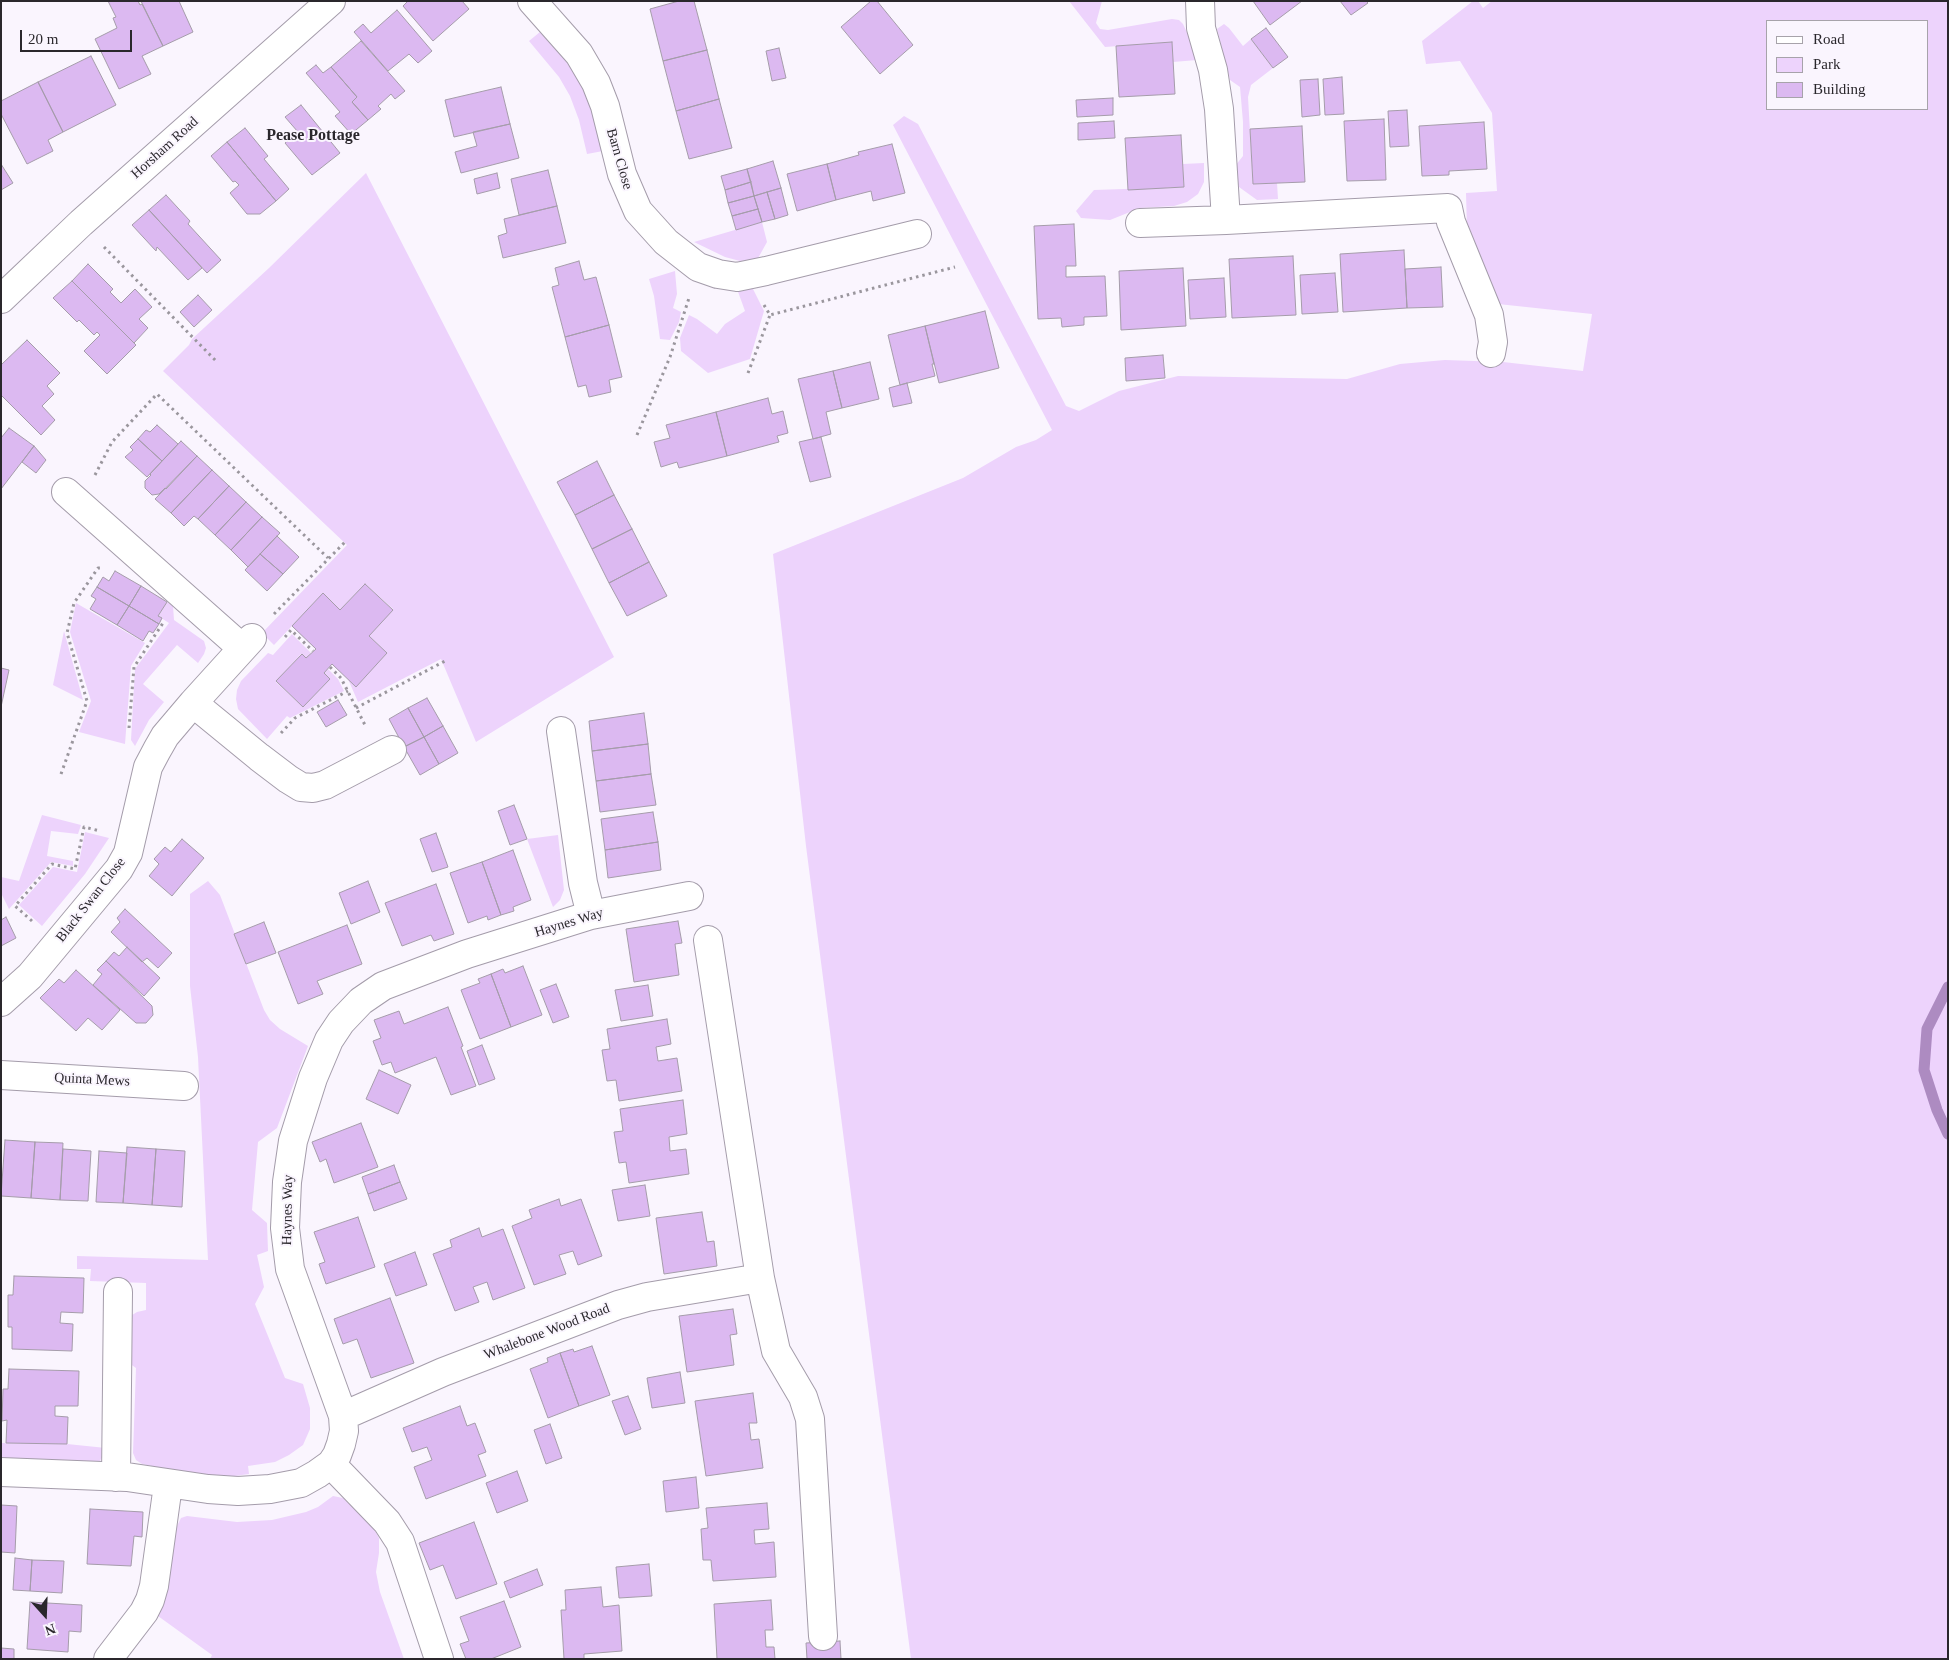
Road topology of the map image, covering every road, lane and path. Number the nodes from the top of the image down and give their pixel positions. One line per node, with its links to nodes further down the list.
1 (331, 1): 5 (street, Horsham Road)
2 (532, 1): 8 (street, Barn Close)
3 (1200, 1): 4 (street)
4 (1226, 220): 6 (street); 13 (street)
5 (80, 223): 11 (street, Horsham Road); 14 (path)
6 (1140, 223)
7 (917, 234): 10 (street, Barn Close)
8 (698, 267): 10 (street, Barn Close); 16 (path)
9 (955, 267): 12 (path)
10 (754, 274): 12 (path)
11 (1, 299)
12 (770, 316): 15 (path)
13 (1491, 353)
14 (217, 362)
15 (748, 373)
16 (637, 435)
17 (72, 498): 19 (street); 20 (path)
18 (345, 542): 20 (path)
19 (124, 544): 22 (street); 32 (path)
20 (328, 558): 22 (path)
21 (164, 623): 29 (path)
22 (247, 643): 26 (street, Black Swan Close)
23 (445, 661): 27 (path)
24 (330, 666): 25 (path)
25 (348, 691): 27 (path); 30 (path)
26 (193, 703): 30 (street); 37 (street, Black Swan Close)
27 (356, 708): 31 (path)
28 (561, 731): 35 (street)
29 (128, 733)
30 (249, 750): 31 (street)
31 (387, 753)
32 (61, 774)
33 (102, 832): 37 (path)
34 (689, 896): 35 (street, Haynes Way)
35 (591, 915): 43 (street, Haynes Way)
36 (708, 940): 41 (street)
37 (58, 944): 38 (street, Black Swan Close)
38 (1, 1002)
39 (1, 1075): 40 (street, Quinta Mews)
40 (184, 1086)
41 (760, 1278): 43 (street, Whalebone Wood Road); 48 (street)
42 (118, 1292): 46 (street)
43 (343, 1416): 44 (street, Haynes Way)
44 (331, 1464): 47 (street); 50 (street)
45 (1, 1472): 46 (street)
46 (116, 1477): 47 (street)
47 (168, 1485): 49 (street)
48 (822, 1636)
49 (108, 1659)
50 (439, 1659)

